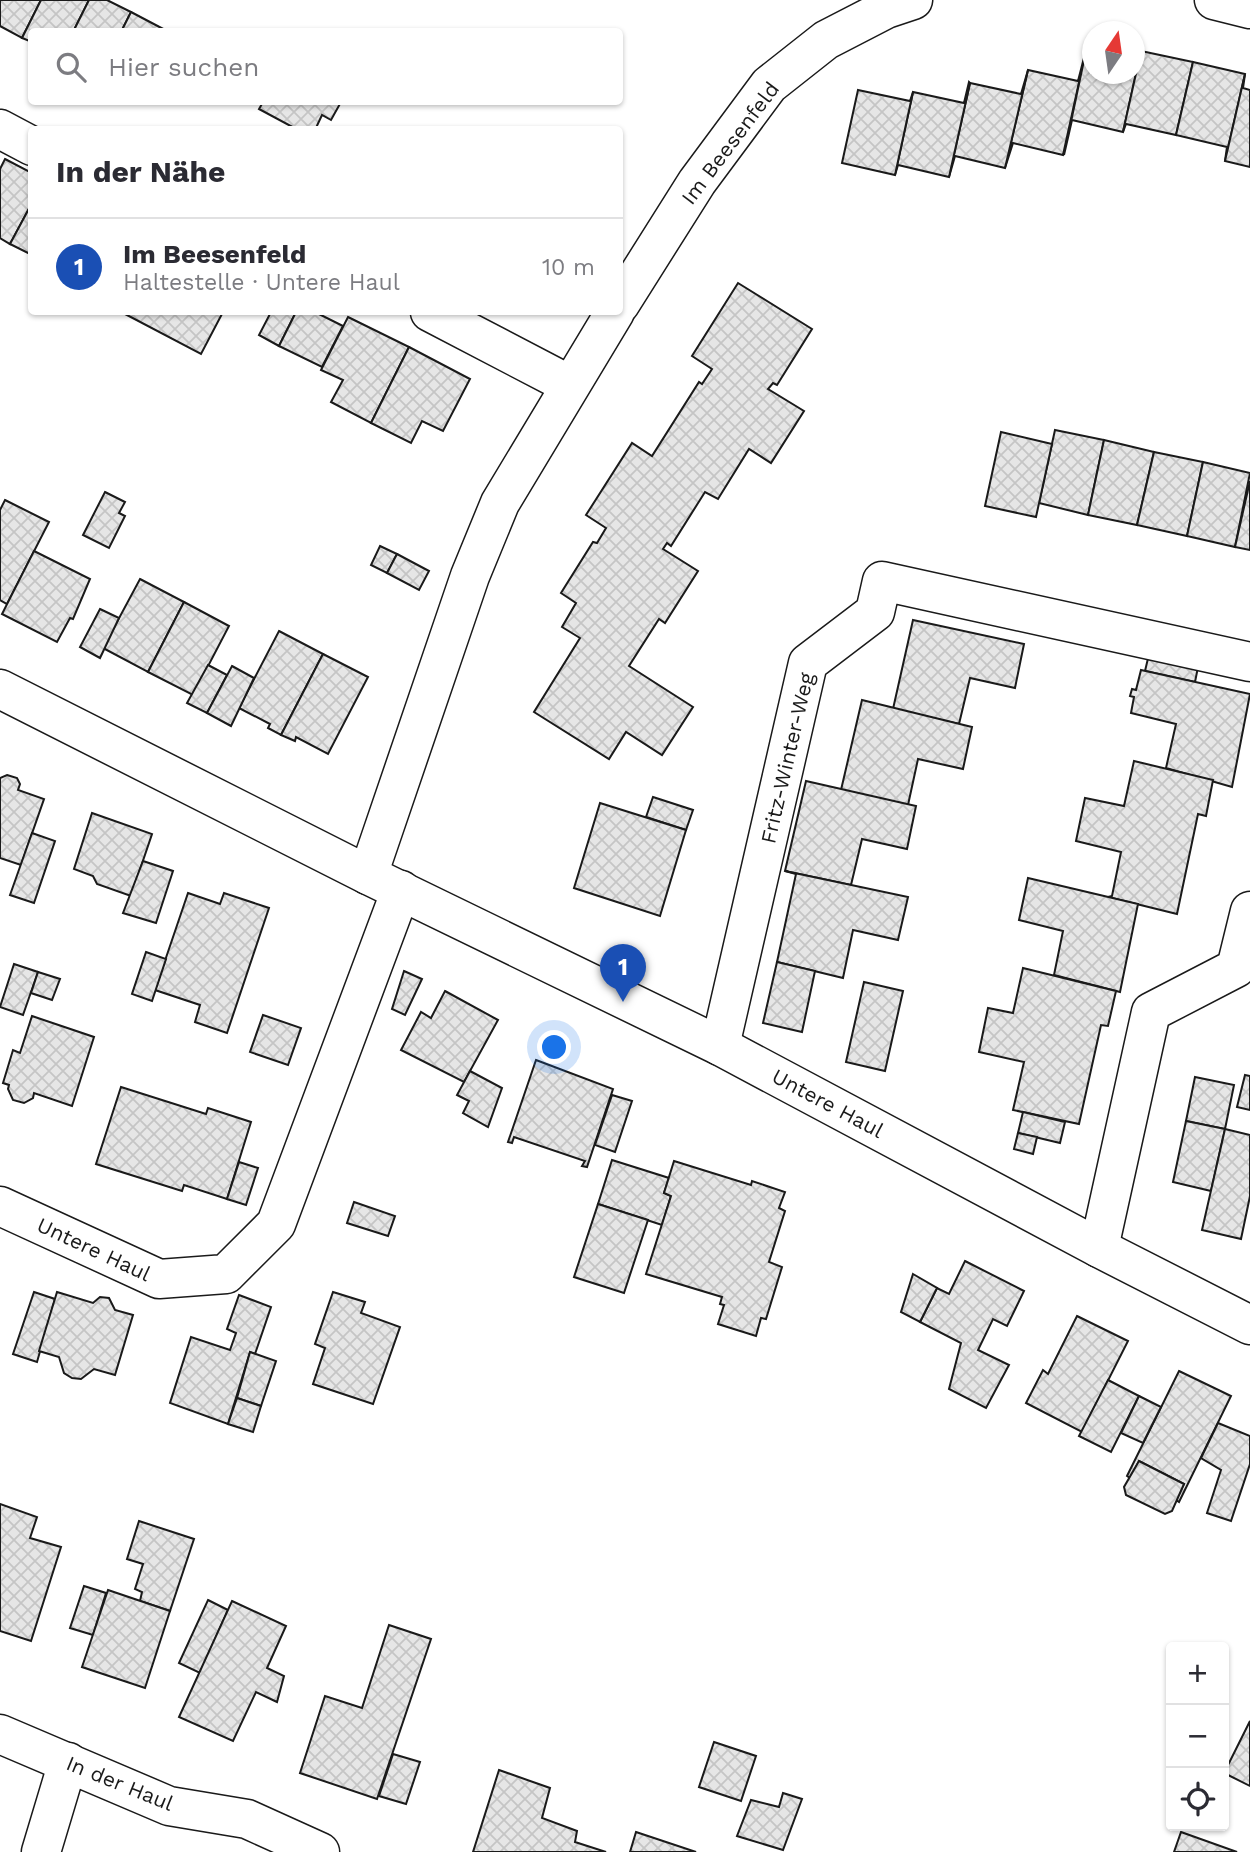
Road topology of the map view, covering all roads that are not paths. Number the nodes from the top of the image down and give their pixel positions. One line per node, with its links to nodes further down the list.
1 (913, 0): 6 (street, Im Beesenfeld)
2 (1214, 0): 3 (street)
3 (1250, 9)
4 (0, 129): 5 (street)
5 (28, 144)
6 (623, 299)
7 (436, 315): 9 (street)
8 (613, 315): 9 (street)
9 (568, 384): 12 (street)
10 (1250, 662): 14 (street, Fritz-Winter-Weg)
11 (0, 689): 12 (street, Untere Haul)
12 (385, 883): 14 (street, Untere Haul); 15 (street, Untere Haul)
13 (1250, 911): 16 (street)
14 (720, 1046): 16 (street, Untere Haul)
15 (0, 1206)
16 (1099, 1248): 17 (street, Untere Haul)
17 (1250, 1325)
18 (0, 1734): 19 (street, In der Haul)
19 (68, 1762): 20 (street); 21 (street, In der Haul)
20 (41, 1852)
21 (320, 1852)

